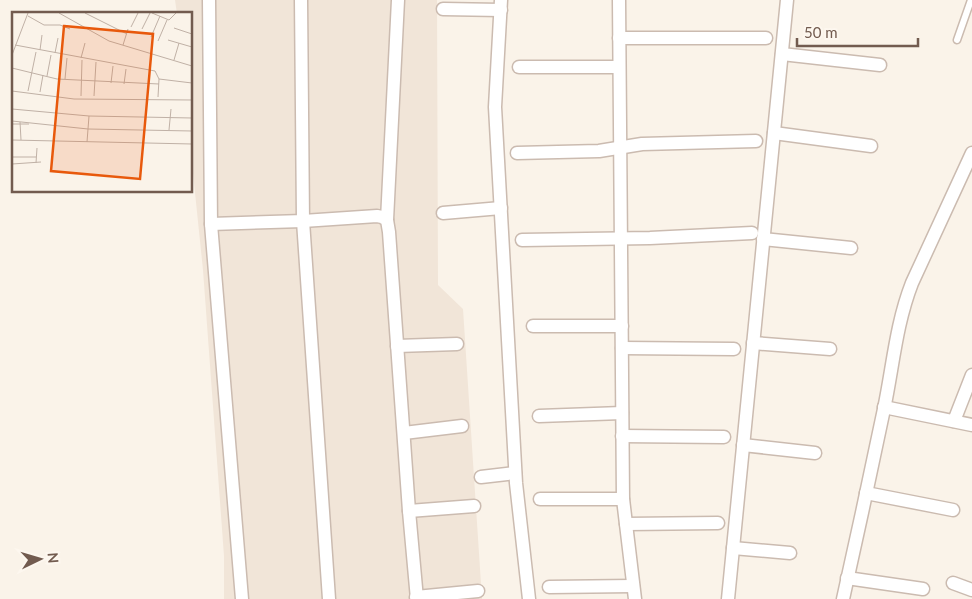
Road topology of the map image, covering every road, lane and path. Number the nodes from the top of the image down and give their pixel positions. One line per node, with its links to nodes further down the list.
1 (210, 0): 26 (street)
2 (301, 0): 25 (street)
3 (398, 0): 24 (street)
4 (619, 0): 9 (street)
5 (787, 0): 12 (street)
6 (969, 0): 11 (lane)
7 (501, 5): 8 (street); 22 (street)
8 (443, 9)
9 (619, 38): 10 (street); 15 (street)
10 (766, 38)
11 (957, 40)
12 (782, 54): 13 (street); 16 (street)
13 (880, 65)
14 (520, 67): 15 (street)
15 (619, 67): 19 (street)
16 (774, 133): 18 (street); 29 (street)
17 (756, 140): 19 (street)
18 (871, 146)
19 (620, 148): 20 (street); 28 (street)
20 (517, 153)
21 (972, 153): 41 (street)
22 (501, 208): 23 (street); 52 (street)
23 (443, 213)
24 (387, 220): 25 (street); 36 (street)
25 (304, 221): 26 (street); 73 (street)
26 (211, 224): 72 (street)
27 (752, 233): 28 (street)
28 (622, 238): 30 (street); 33 (street)
29 (764, 239): 31 (street); 34 (street)
30 (522, 240)
31 (850, 248)
32 (533, 326): 33 (street)
33 (622, 326): 37 (street)
34 (753, 343): 39 (street); 50 (street)
35 (457, 344): 36 (street)
36 (397, 346): 47 (street)
37 (622, 348): 38 (street); 42 (street)
38 (734, 349)
39 (830, 349)
40 (972, 375): 44 (street)
41 (884, 407): 44 (street); 54 (street)
42 (622, 413): 43 (street); 48 (street)
43 (539, 416)
44 (954, 421): 45 (street)
45 (972, 425)
46 (462, 426): 47 (street)
47 (404, 433): 59 (street)
48 (622, 436): 49 (street); 56 (street)
49 (724, 437)
50 (743, 445): 51 (street); 62 (street)
51 (815, 453)
52 (515, 473): 53 (street); 74 (street)
53 (481, 477)
54 (866, 493): 58 (street); 64 (street)
55 (540, 498): 56 (street)
56 (623, 499): 61 (street)
57 (474, 506): 59 (street)
58 (953, 510)
59 (409, 511): 71 (street)
60 (718, 523): 61 (street)
61 (626, 524): 70 (street)
62 (733, 548): 63 (street); 75 (street)
63 (790, 553)
64 (847, 578): 67 (street); 76 (street)
65 (953, 583): 68 (street)
66 (549, 587): 70 (street)
67 (923, 589)
68 (972, 590)
69 (478, 591): 71 (street)
70 (634, 593)
71 (417, 598)
72 (242, 599)
73 (329, 599)
74 (529, 599)
75 (728, 599)
76 (843, 599)

